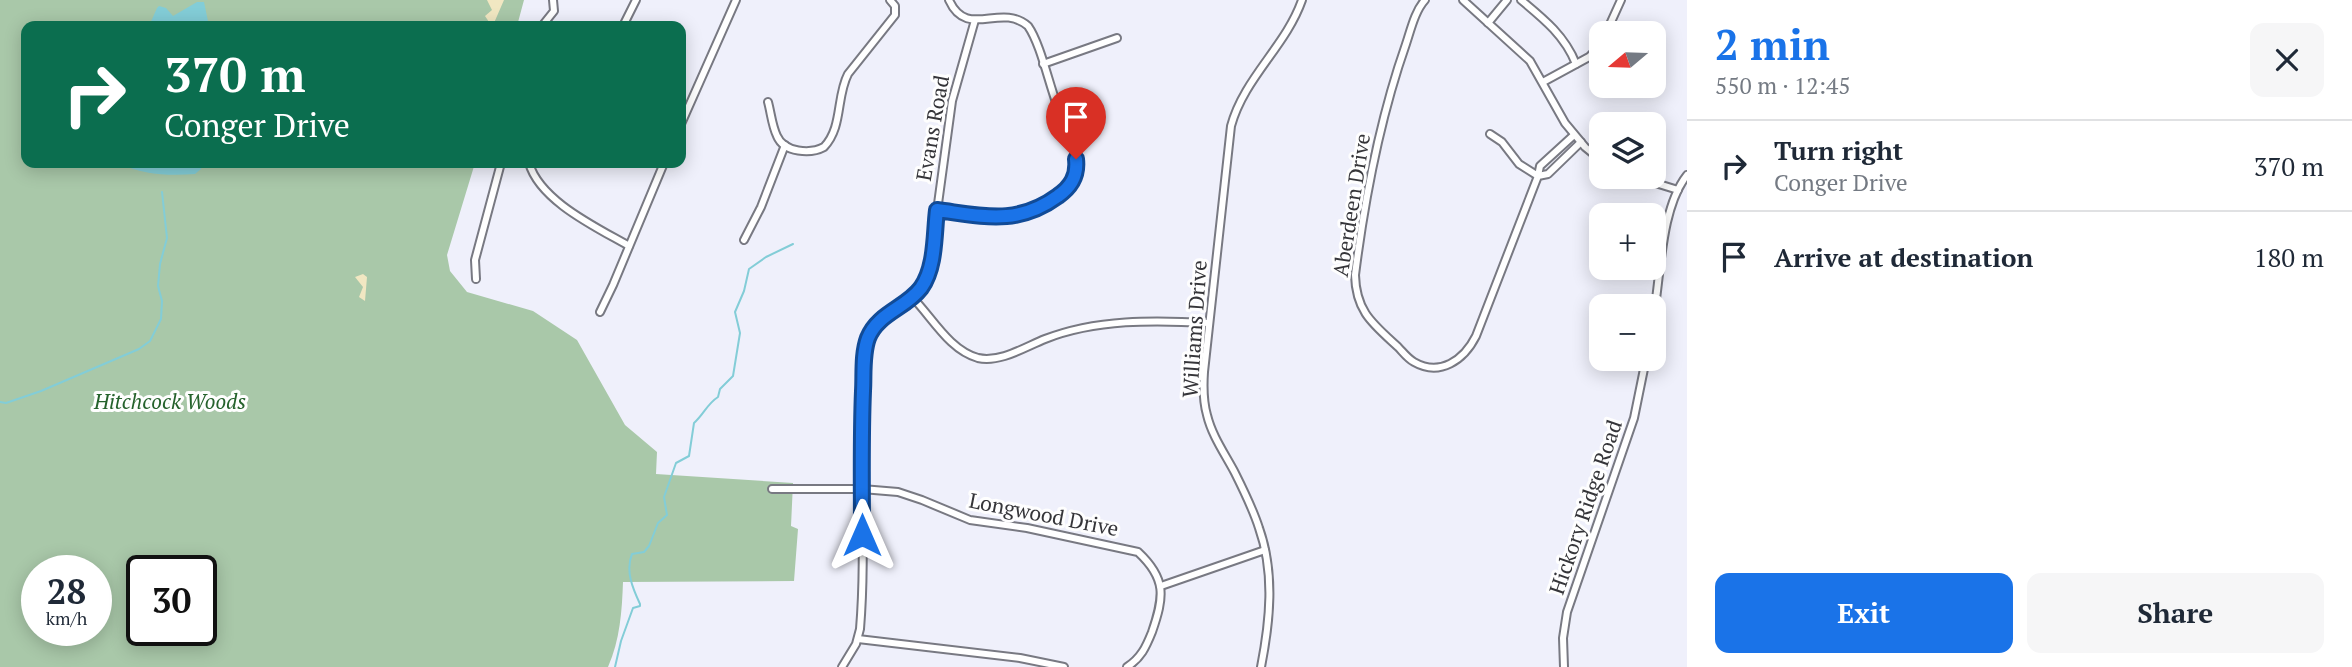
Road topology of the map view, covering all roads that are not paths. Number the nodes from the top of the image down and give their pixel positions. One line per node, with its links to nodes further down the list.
1 (554, 0): 13 (street)
2 (636, 0): 14 (street)
3 (736, 0): 23 (street)
4 (890, 0): 27 (street)
5 (949, 0): 12 (street)
6 (1302, 0): 43 (street, Williams Drive)
7 (1425, 0): 33 (street, Aberdeen Drive)
8 (1463, 0): 16 (street)
9 (1507, 0): 16 (street)
10 (1521, 0): 20 (street)
11 (1621, 0): 15 (street)
12 (975, 20): 19 (street); 36 (street, Evans Road)
13 (546, 21)
14 (626, 21)
15 (1611, 21)
16 (1488, 23): 21 (street)
17 (1117, 38): 19 (street)
18 (1589, 57): 20 (street)
19 (1043, 64): 36 (street)
20 (1576, 64): 21 (street)
21 (1544, 82): 25 (street)
22 (768, 102): 27 (street)
23 (686, 113)
24 (1490, 134): 33 (street)
25 (1574, 135): 26 (street); 33 (street, Aberdeen Drive)
26 (1581, 142): 28 (street); 33 (street)
27 (785, 145): 37 (street)
28 (1589, 149)
29 (500, 168): 39 (street)
30 (531, 168): 38 (street)
31 (662, 168): 38 (street)
32 (1687, 175): 35 (street)
33 (1538, 176)
34 (1666, 186): 35 (street)
35 (1678, 190): 40 (street)
36 (937, 210): 41 (street, Evans Road)
37 (744, 240)
38 (629, 246): 42 (street)
39 (476, 279)
40 (1657, 294)
41 (912, 297): 43 (street); 46 (street, Evans Road)
42 (600, 312)
43 (1209, 323): 47 (street, Williams Drive)
44 (1644, 371): 54 (street, Hickory Ridge Road)
45 (772, 489): 46 (street, Longwood Drive)
46 (862, 489): 48 (street, Longwood Drive); 49 (street, Evans Road)
47 (1265, 550): 48 (street); 53 (street, Williams Drive)
48 (1161, 586): 52 (street)
49 (858, 639): 50 (street, Evans Road); 51 (street)
50 (842, 667)
51 (1064, 667)
52 (1127, 667)
53 (1261, 667)
54 (1563, 667)

